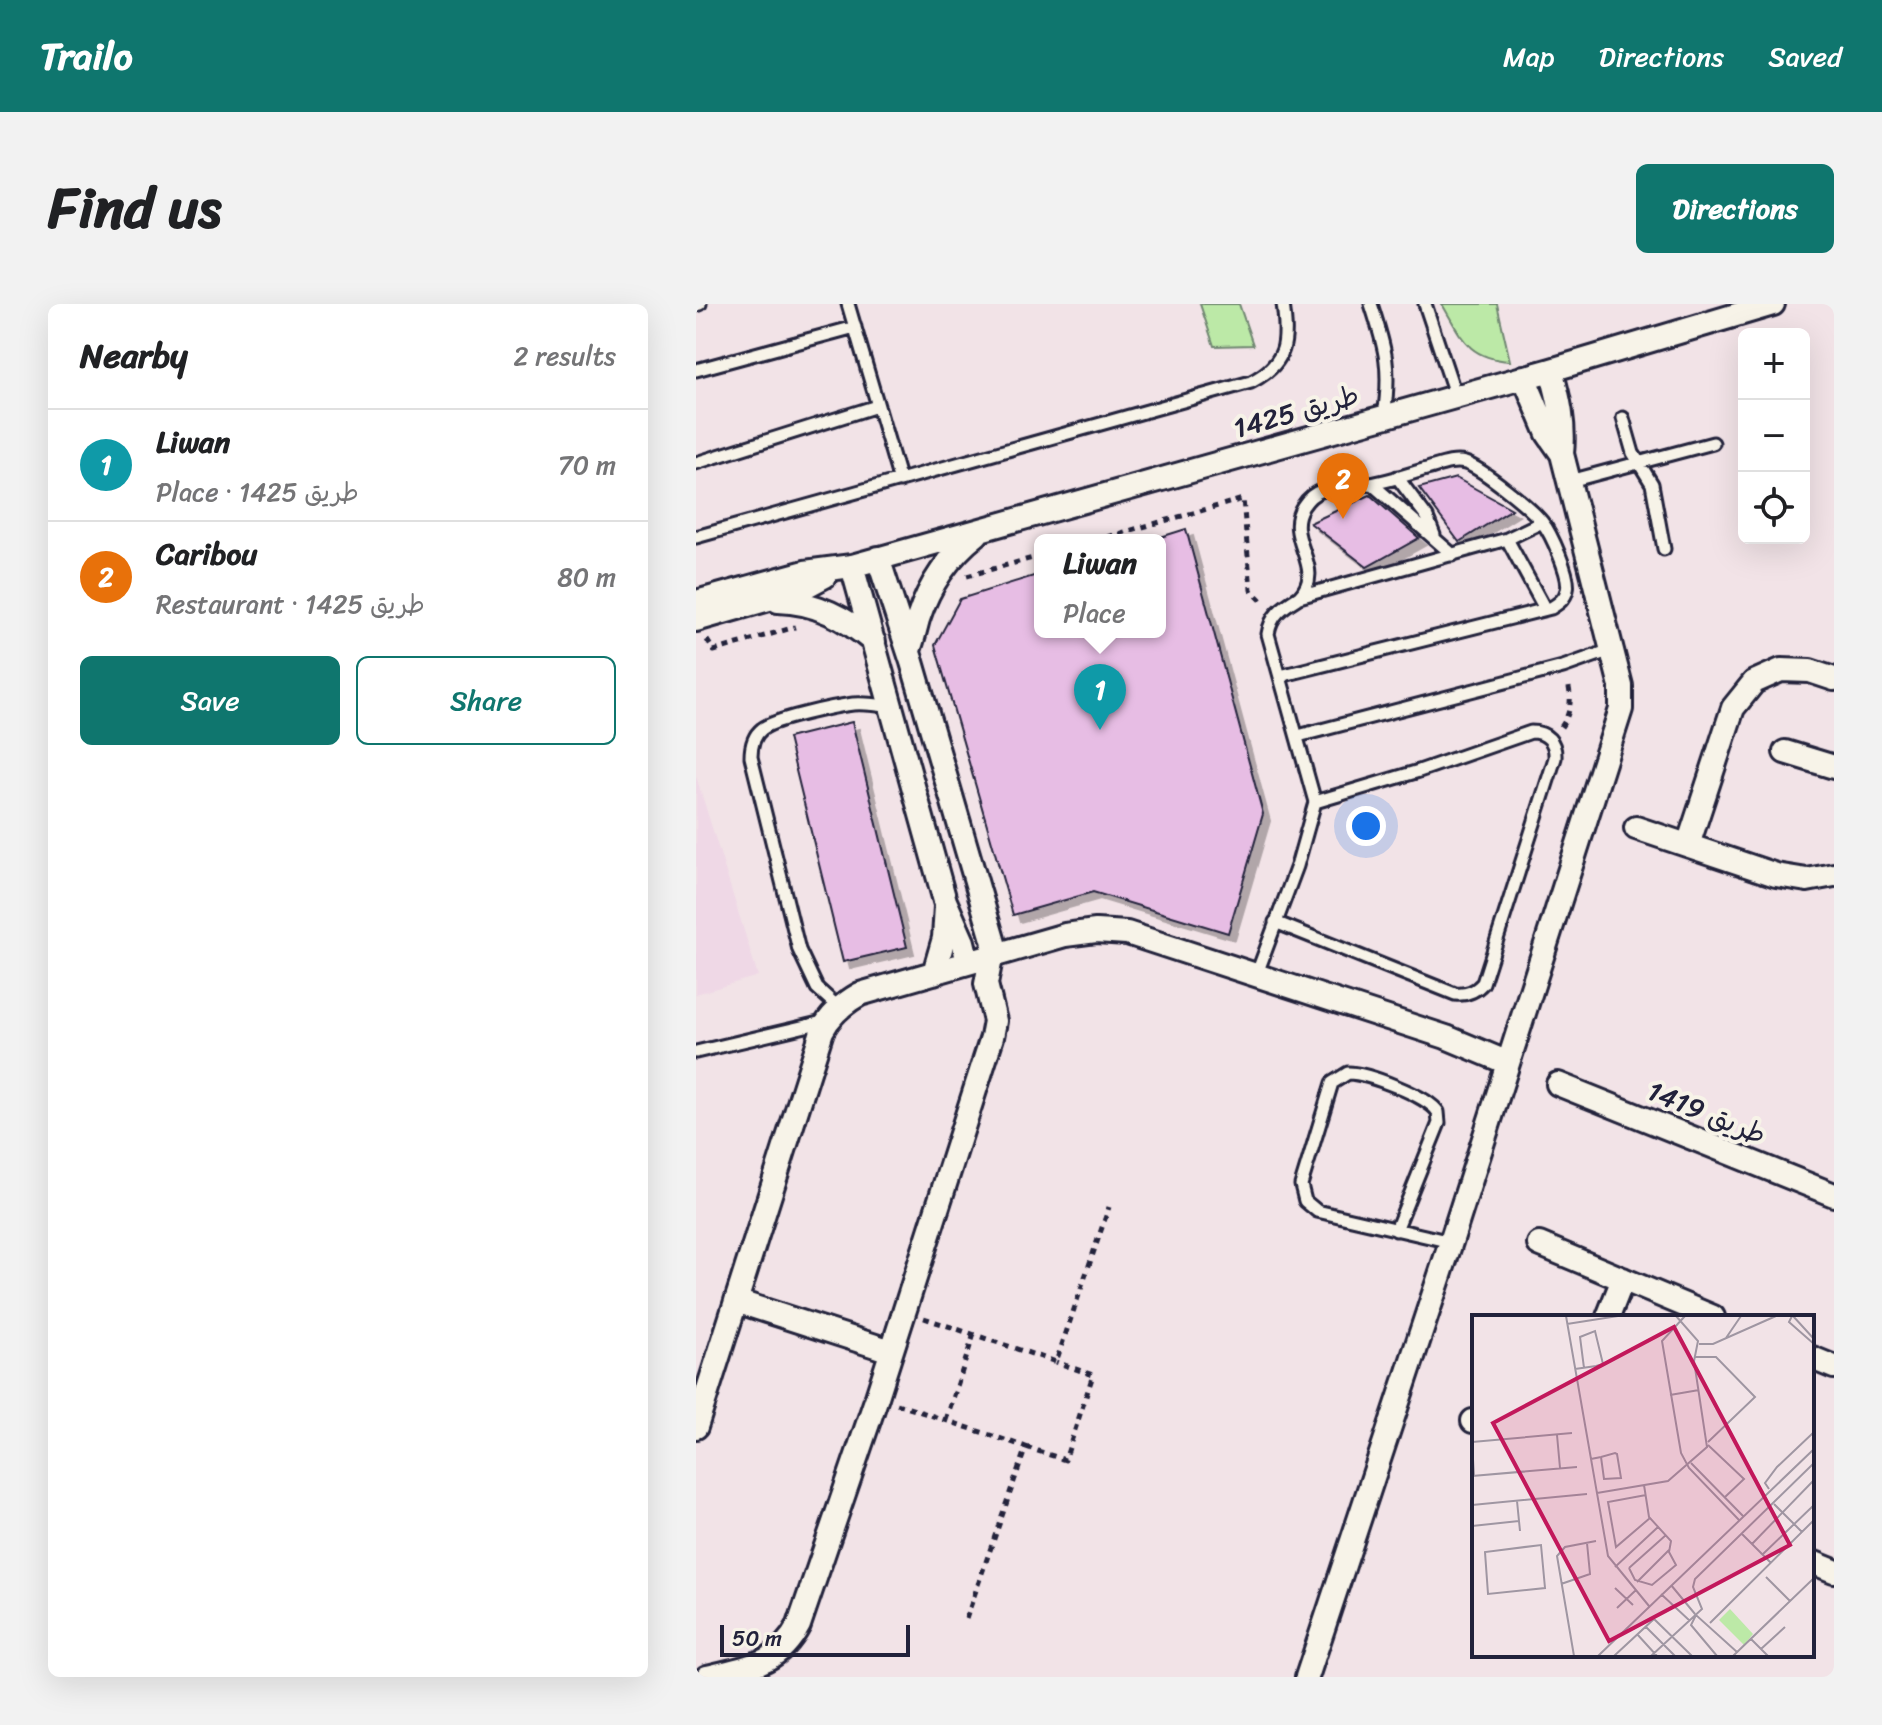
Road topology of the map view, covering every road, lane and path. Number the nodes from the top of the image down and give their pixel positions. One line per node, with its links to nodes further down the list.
1 (848, 304): 6 (lane)
2 (1283, 304): 19 (lane)
3 (1371, 304): 12 (lane)
4 (1425, 304): 10 (lane)
5 (1773, 304): 8 (street, طريق 1425)
6 (855, 327): 7 (lane); 11 (lane)
7 (696, 370)
8 (1551, 370): 9 (street, طريق 1425); 15 (street)
9 (1524, 377): 10 (street, طريق 1425); 15 (street)
10 (1456, 397): 12 (street, طريق 1425)
11 (877, 406): 16 (lane); 19 (lane)
12 (1384, 418): 23 (street, طريق 1425)
13 (1623, 418): 17 (lane)
14 (1713, 443): 17 (lane)
15 (1562, 454): 20 (street)
16 (696, 463)
17 (1640, 463): 20 (lane); 28 (lane)
18 (1397, 477): 21 (lane); 22 (lane); 25 (lane)
19 (900, 481): 26 (lane)
20 (1570, 481): 39 (street)
21 (1372, 484): 25 (lane); 32 (lane)
22 (1542, 522): 27 (lane); 35 (lane)
23 (984, 529): 30 (street, طريق 1425); 40 (street)
24 (1118, 534): 36 (path)
25 (1434, 536): 29 (lane)
26 (696, 537)
27 (1507, 539): 29 (lane); 35 (lane)
28 (1664, 549)
29 (1453, 555): 32 (lane)
30 (878, 558): 31 (street, طريق 1425); 40 (street)
31 (842, 568): 33 (street, طريق 1425); 34 (street, طريق 1425); 38 (street)
32 (1299, 597): 36 (lane)
33 (765, 601): 37 (street, طريق 1425); 38 (street)
34 (696, 602)
35 (1545, 609): 43 (lane)
36 (1278, 610): 43 (lane)
37 (696, 620)
38 (874, 642): 42 (street)
39 (1611, 650): 41 (lane); 62 (street)
40 (911, 657): 42 (street); 56 (street)
41 (1563, 667): 46 (lane); 47 (path)
42 (882, 671): 45 (street)
43 (1280, 676): 46 (lane)
44 (1834, 679): 52 (street)
45 (892, 707): 54 (street); 60 (lane)
46 (1298, 736): 50 (lane)
47 (1551, 739): 50 (lane); 55 (lane)
48 (1785, 752): 49 (street)
49 (1834, 767)
50 (1315, 802): 55 (lane)
51 (1636, 828): 52 (street)
52 (1688, 845): 53 (street)
53 (1834, 875)
54 (945, 901): 57 (street); 58 (street)
55 (1275, 922): 59 (lane)
56 (994, 954): 57 (street); 59 (street); 71 (street)
57 (968, 962): 58 (street)
58 (934, 973): 60 (street)
59 (1256, 976): 62 (street)
60 (833, 1015): 61 (lane); 70 (street)
61 (696, 1052)
62 (1508, 1063): 67 (street)
63 (1558, 1084): 64 (street, طريق 1419)
64 (1834, 1195)
65 (1109, 1207): 77 (path)
66 (1396, 1230): 66 (lane); 67 (lane)
67 (1451, 1242): 87 (street)
68 (1539, 1244): 69 (street)
69 (1623, 1279): 72 (street); 73 (street)
70 (736, 1301): 75 (street); 81 (street)
71 (904, 1312): 74 (path); 75 (street)
72 (1609, 1315)
73 (1708, 1315)
74 (975, 1334): 77 (path); 80 (path)
75 (891, 1351): 79 (street)
76 (1814, 1359): 78 (street)
77 (1056, 1362): 82 (path)
78 (1834, 1367)
79 (877, 1397): 80 (path); 86 (street)
80 (946, 1420): 82 (path)
81 (696, 1427)
82 (1026, 1447): 85 (path)
83 (1814, 1563): 84 (street)
84 (1834, 1571)
85 (966, 1619)
86 (707, 1677)
87 (1307, 1677)

